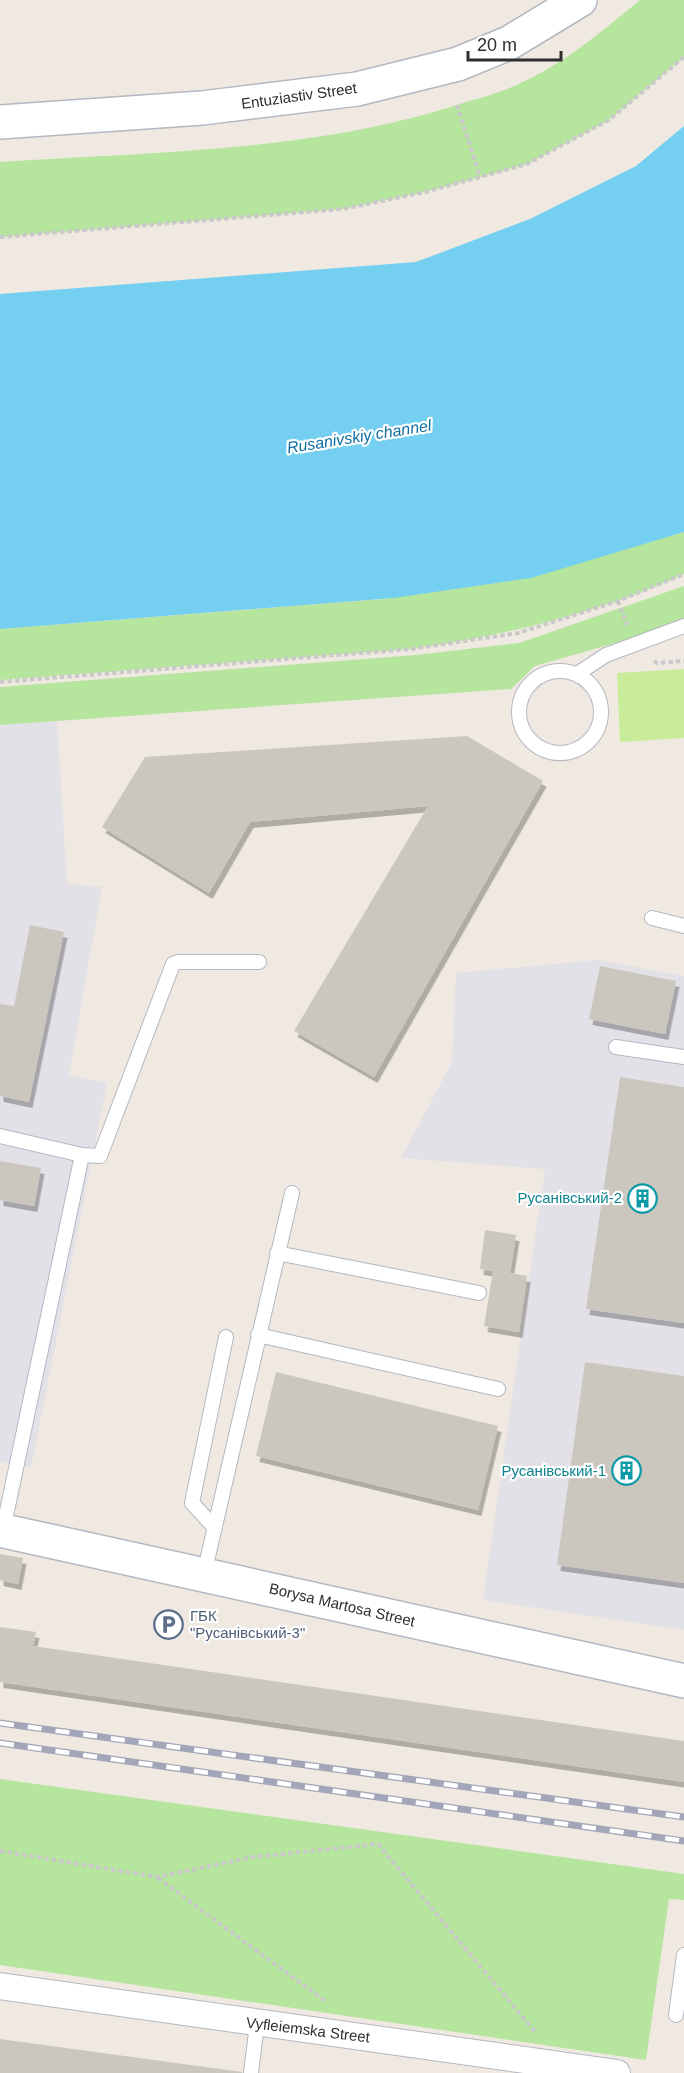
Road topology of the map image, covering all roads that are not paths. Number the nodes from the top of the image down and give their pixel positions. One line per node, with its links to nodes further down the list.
1 (580, 0): 2 (main road, Entuziastiv Street)
2 (0, 122)
3 (684, 626): 4 (lane)
4 (576, 674): 4 (lane)
5 (652, 918): 6 (lane)
6 (684, 926)
7 (259, 962): 11 (lane)
8 (616, 1047): 9 (lane)
9 (684, 1057)
10 (0, 1136): 11 (lane)
11 (82, 1155): 19 (lane)
12 (292, 1193): 13 (lane)
13 (277, 1253): 14 (lane); 15 (lane)
14 (479, 1293)
15 (258, 1335): 17 (lane); 18 (lane)
16 (226, 1337): 18 (lane)
17 (498, 1389)
18 (214, 1527): 20 (lane)
19 (2, 1530): 20 (main road, Borysa Martosa Street)
20 (204, 1574): 21 (main road, Borysa Martosa Street)
21 (684, 1681)
22 (684, 1955): 24 (lane)
23 (0, 1986): 25 (street, Vyfleiemska Street)
24 (675, 2015)
25 (257, 2024): 26 (street, Vyfleiemska Street); 27 (lane)
26 (554, 2069): 28 (street, Vyfleiemska Street)
27 (251, 2073)
28 (617, 2073)

